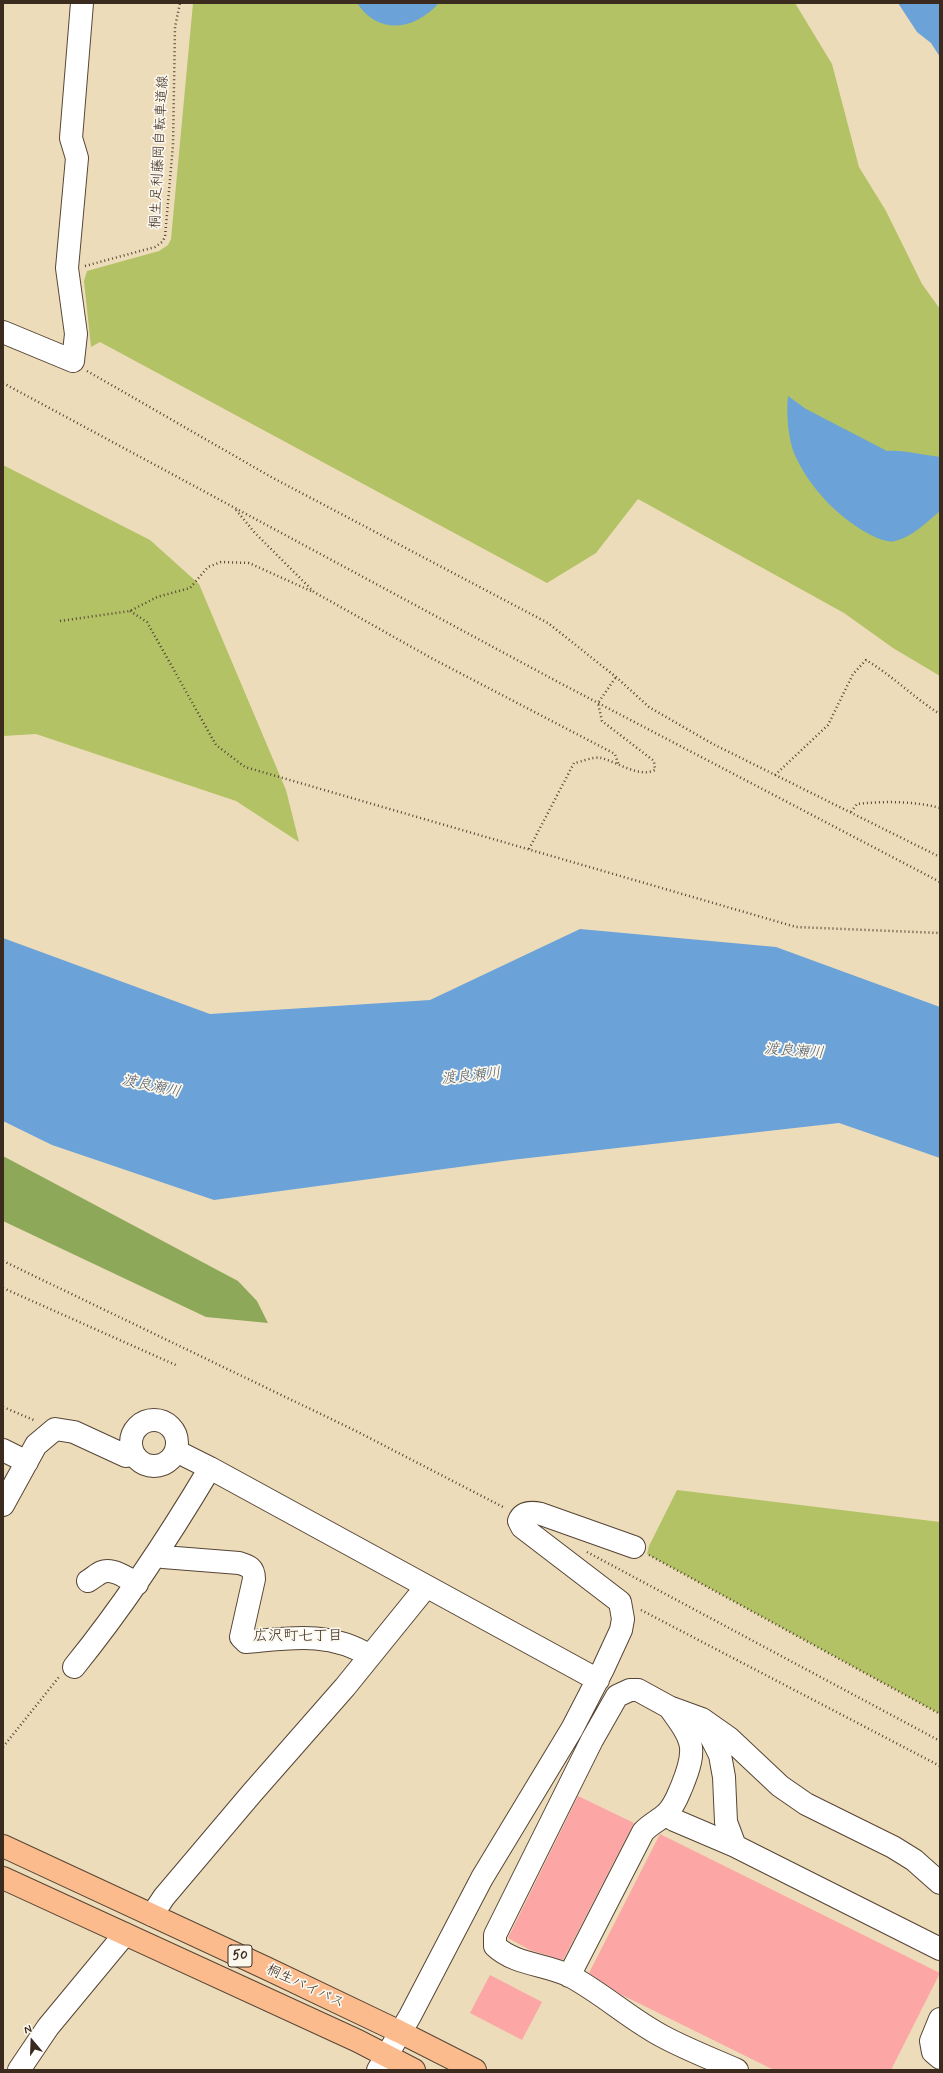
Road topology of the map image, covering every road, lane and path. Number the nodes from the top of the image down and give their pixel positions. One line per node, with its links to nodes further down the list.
1 (82, 3): 5 (street)
2 (180, 3): 3 (path, 桐生足利藤岡自転車道線)
3 (82, 268)
4 (3, 332): 5 (street)
5 (73, 361): 11 (path)
6 (3, 384): 7 (path)
7 (235, 508): 8 (path); 12 (path)
8 (314, 592): 9 (path); 14 (path)
9 (130, 612): 10 (path); 18 (path)
10 (60, 621)
11 (616, 677): 12 (path); 15 (path)
12 (598, 703): 14 (path); 20 (path)
13 (940, 714): 15 (path)
14 (619, 766): 18 (path)
15 (775, 775): 17 (path)
16 (940, 808): 17 (path)
17 (851, 812): 19 (path)
18 (529, 849): 21 (path)
19 (940, 856)
20 (940, 882)
21 (940, 933)
22 (3, 1261): 33 (path)
23 (3, 1288): 24 (path)
24 (178, 1366)
25 (3, 1407): 26 (path)
26 (55, 1430): 29 (street); 30 (street)
27 (3, 1450): 30 (street)
28 (176, 1451): 29 (street); 29 (street); 31 (street)
29 (134, 1453)
30 (26, 1462): 32 (street)
31 (210, 1468): 36 (street); 39 (street)
32 (3, 1505)
33 (521, 1516): 34 (street); 40 (street)
34 (634, 1547): 45 (path)
35 (581, 1548): 49 (path)
36 (157, 1553): 38 (street); 41 (street)
37 (88, 1581): 38 (street)
38 (137, 1584): 42 (street)
39 (426, 1587): 41 (street); 43 (street)
40 (620, 1602): 43 (street); 51 (path)
41 (370, 1656): 57 (street)
42 (74, 1667): 50 (path)
43 (598, 1680): 47 (street)
44 (670, 1707): 46 (street); 48 (street); 52 (street)
45 (940, 1714)
46 (702, 1718): 54 (street); 56 (street)
47 (572, 1729): 48 (street); 62 (street)
48 (592, 1740): 60 (street)
49 (940, 1741)
50 (3, 1747)
51 (940, 1766)
52 (666, 1814): 54 (street); 60 (street)
53 (3, 1846): 57 (highway, 桐生バイパス / 50)
54 (735, 1846): 59 (street)
55 (3, 1878): 58 (highway, 桐生バイパス / 50)
56 (940, 1883)
57 (152, 1915): 62 (highway, 桐生バイパス / 50)
58 (125, 1934): 64 (highway, 桐生バイパス / 50); 66 (street)
59 (940, 1949)
60 (569, 1976): 69 (street)
61 (940, 2019): 63 (street)
62 (400, 2032): 64 (street); 68 (highway, 桐生バイパス / 50)
63 (940, 2058)
64 (382, 2063): 67 (highway, 桐生バイパス / 50)
65 (3, 2064): 66 (street)
66 (19, 2070)
67 (414, 2070)
68 (475, 2070)
69 (737, 2070)

